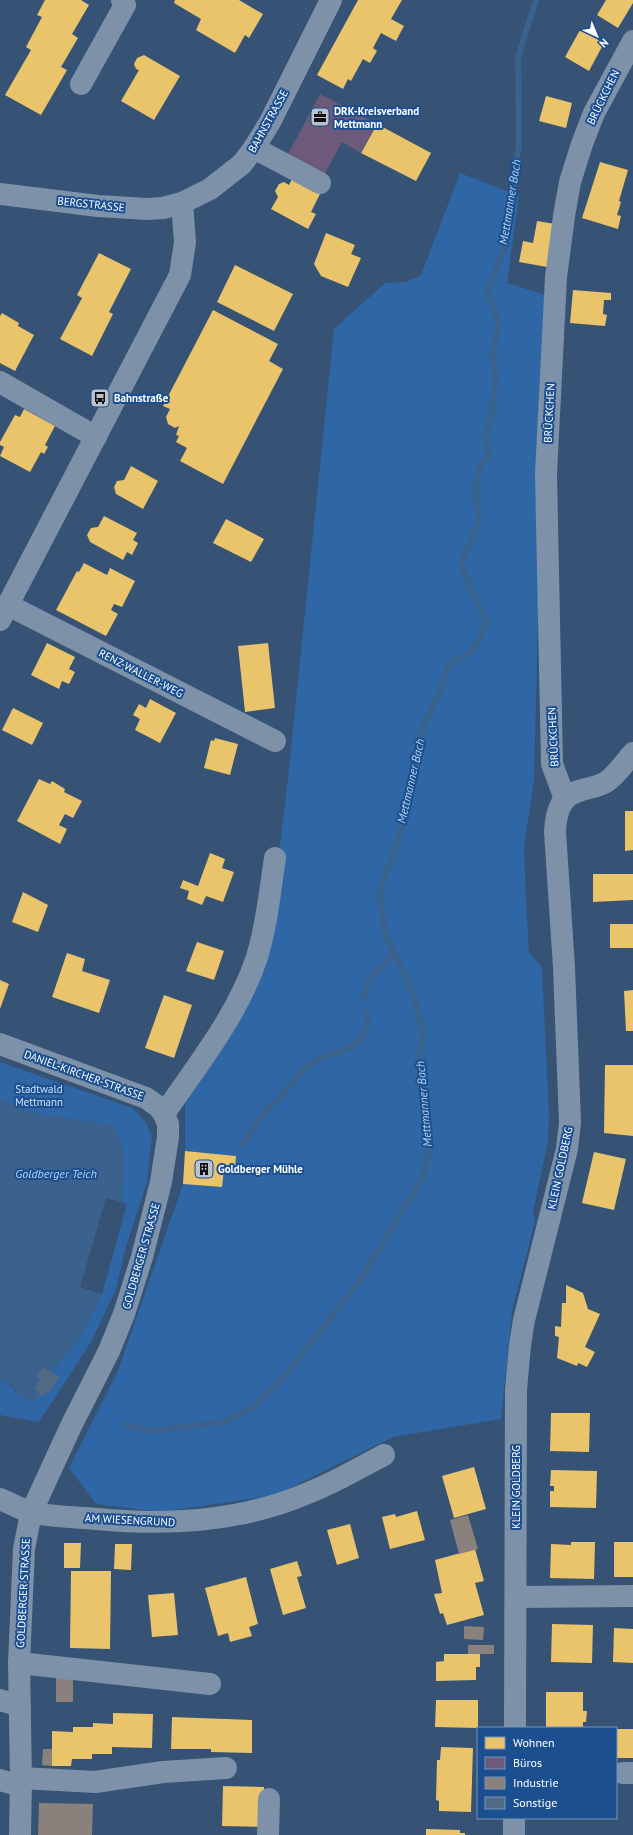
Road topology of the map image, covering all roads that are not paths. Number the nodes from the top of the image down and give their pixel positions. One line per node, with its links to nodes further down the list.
1 (122, 0): 4 (street)
2 (331, 0): 5 (street, BAHNSTRASSE)
3 (633, 41): 14 (street, BRÜCKCHEN)
4 (81, 84)
5 (254, 148): 6 (street); 8 (street, BAHNSTRASSE)
6 (320, 183)
7 (0, 194): 8 (street, BERGSTRASSE)
8 (182, 202): 10 (street)
9 (0, 382): 10 (street)
10 (96, 437): 11 (street)
11 (3, 608): 12 (street, RENZ-WALLER-WEG)
12 (275, 741)
13 (633, 753): 14 (street)
14 (565, 798): 22 (street, KLEIN GOLDBERG)
15 (275, 858): 17 (street)
16 (0, 1044): 17 (street, DANIEL-KIRCHER-STRASSE)
17 (164, 1114): 20 (street, GOLDBERGER STRASSE)
18 (384, 1455): 20 (street, AM WIESENGRUND)
19 (0, 1499): 20 (street, AM WIESENGRUND)
20 (31, 1512): 23 (street, GOLDBERGER STRASSE)
21 (633, 1596): 22 (street)
22 (517, 1597): 26 (street, KLEIN GOLDBERG)
23 (19, 1663): 24 (street, GOLDBERGER STRASSE); 25 (street, GOLDBERGER STRASSE)
24 (210, 1684)
25 (10, 1703): 29 (street, GOLDBERGER STRASSE)
26 (515, 1727)
27 (226, 1768): 29 (street)
28 (0, 1780): 29 (street)
29 (21, 1782): 32 (street, GOLDBERGER STRASSE)
30 (269, 1799): 33 (street)
31 (514, 1819): 34 (street)
32 (20, 1835)
33 (268, 1835)
34 (514, 1835)

